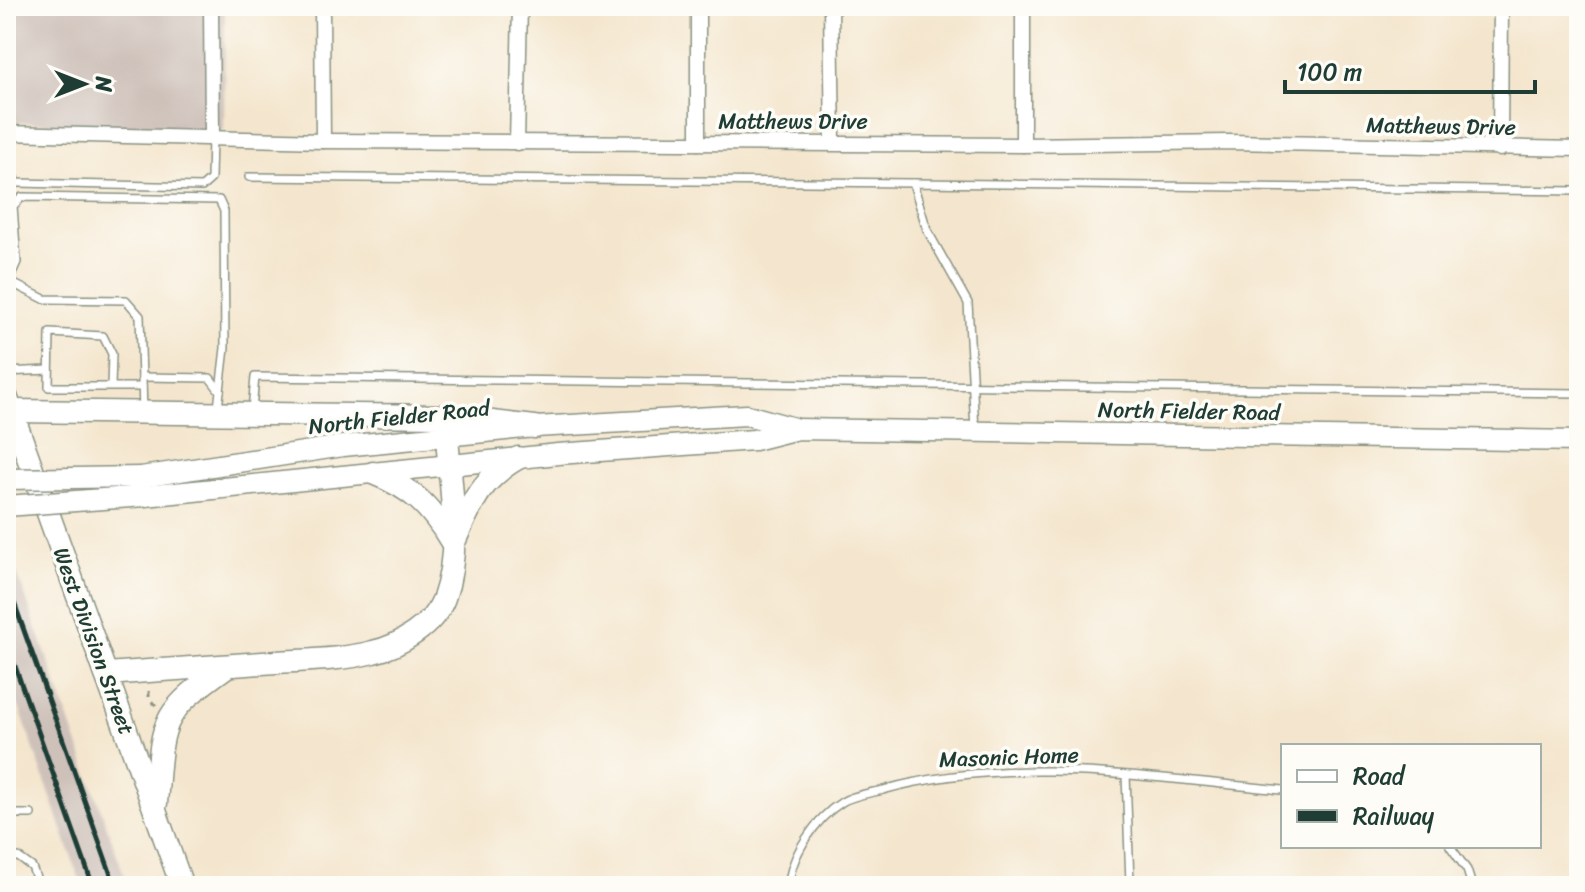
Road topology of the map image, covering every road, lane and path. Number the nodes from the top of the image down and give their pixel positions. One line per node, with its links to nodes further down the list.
1 (211, 6): 9 (street)
2 (322, 6): 10 (street)
3 (520, 6): 11 (street)
4 (698, 6): 12 (street)
5 (831, 6): 13 (street)
6 (1023, 6): 14 (street)
7 (1501, 6): 15 (street)
8 (7, 133): 9 (street, Matthews Drive); 9 (lane)
9 (212, 136): 10 (street, Matthews Drive)
10 (323, 141): 11 (street, Matthews Drive)
11 (517, 143): 12 (street, Matthews Drive)
12 (698, 143): 13 (street, Matthews Drive)
13 (833, 143): 14 (street, Matthews Drive)
14 (1023, 145): 15 (street, Matthews Drive)
15 (1500, 149): 16 (street, Matthews Drive)
16 (1579, 149)
17 (249, 177): 18 (lane)
18 (913, 183): 19 (lane); 24 (lane)
19 (1579, 191)
20 (7, 280): 23 (lane); 29 (lane)
21 (49, 370): 22 (lane); 25 (lane); 26 (lane)
22 (6, 372)
23 (142, 377): 27 (lane); 29 (lane)
24 (973, 384): 28 (lane); 33 (lane); 36 (lane)
25 (93, 387): 26 (lane); 31 (lane)
26 (111, 387): 27 (lane)
27 (142, 387): 32 (lane)
28 (1579, 393)
29 (219, 402): 32 (main road); 33 (main road)
30 (9, 404): 31 (main road); 47 (main road, West Division Street)
31 (92, 412): 32 (main road)
32 (143, 413)
33 (252, 414): 34 (main road)
34 (535, 427): 35 (main road, North Fielder Road); 37 (main road, North Fielder Road)
35 (797, 429): 36 (main road, North Fielder Road); 39 (main road, North Fielder Road)
36 (975, 432): 38 (main road, North Fielder Road)
37 (447, 435): 40 (main road); 43 (main road, North Fielder Road)
38 (1579, 441)
39 (518, 458): 40 (main road, North Fielder Road); 45 (main road)
40 (449, 467): 41 (main road, North Fielder Road); 45 (main road)
41 (373, 473): 43 (main road, North Fielder Road); 45 (main road)
42 (6, 479): 43 (main road, North Fielder Road, bridge)
43 (143, 487): 44 (main road, North Fielder Road, bridge)
44 (6, 506)
45 (453, 544): 46 (main road)
46 (228, 665): 47 (main road); 54 (main road)
47 (106, 674): 54 (main road, West Division Street)
48 (149, 691): 49 (path)
49 (149, 700): 50 (path); 51 (path)
50 (142, 702)
51 (164, 711)
52 (1126, 775): 53 (lane, Masonic Home); 59 (lane); 62 (lane, Masonic Home)
53 (1281, 790)
54 (155, 812): 61 (main road, West Division Street)
55 (6, 814): 56 (lane)
56 (31, 814)
57 (1451, 848): 63 (lane)
58 (6, 857): 60 (lane)
59 (1130, 883)
60 (39, 886)
61 (182, 886)
62 (789, 886)
63 (1472, 886)

